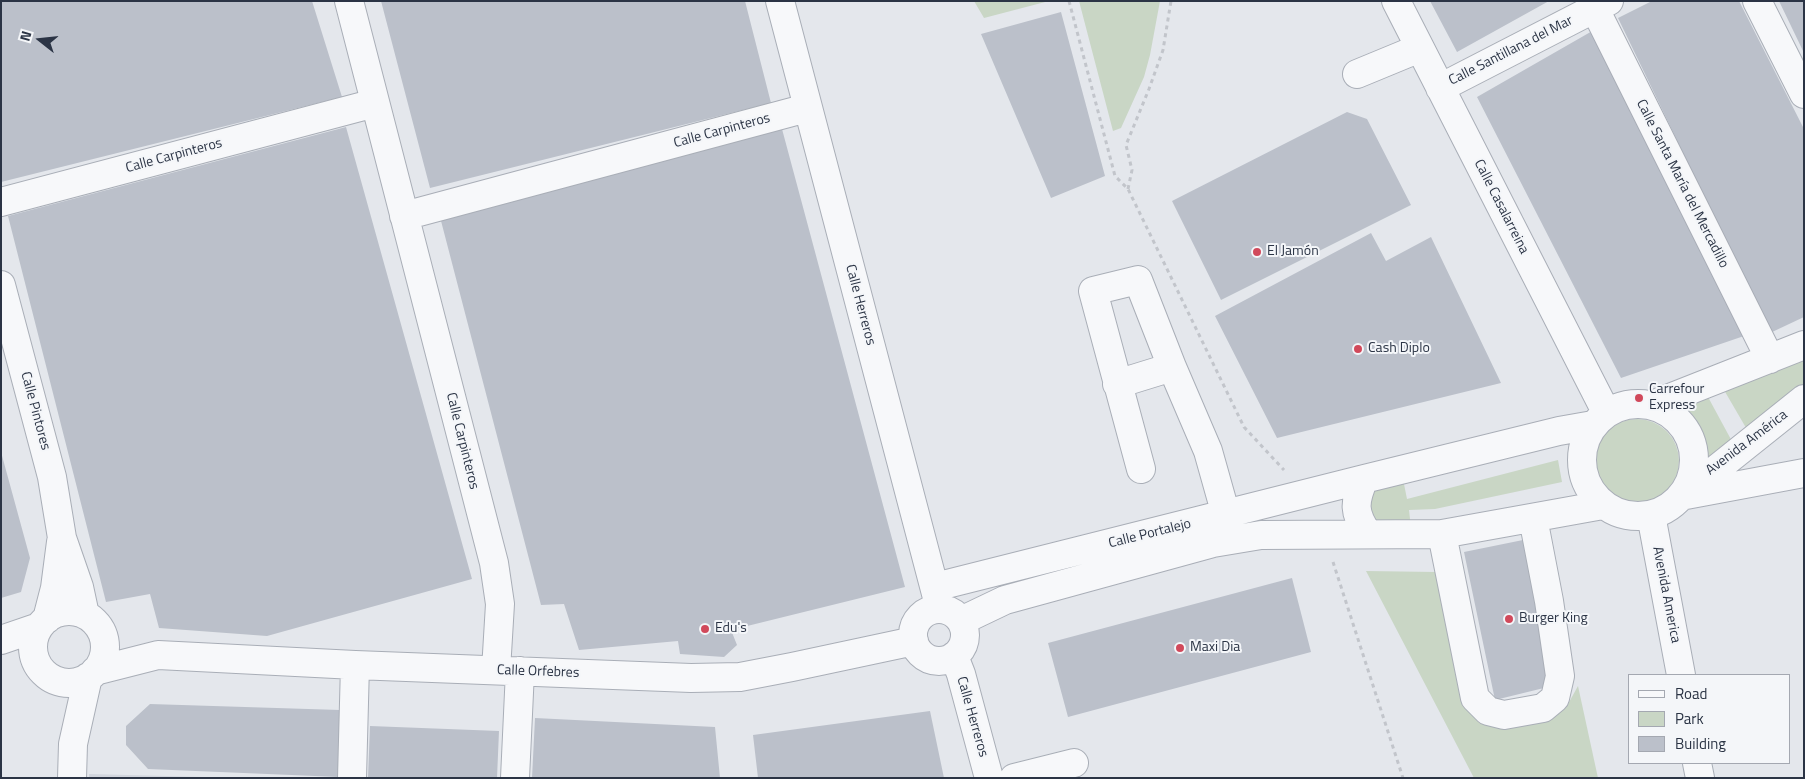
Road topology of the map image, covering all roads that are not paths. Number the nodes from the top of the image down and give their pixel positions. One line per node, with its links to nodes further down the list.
1 (349, 1): 10 (street, Calle Carpinteros)
2 (780, 1): 11 (street, Calle Herreros)
3 (1396, 1): 6 (street, Calle Casalarreina)
4 (1757, 1): 9 (street)
5 (1602, 5): 8 (street, Calle Santillana del Mar); 16 (street, Calle Santa María del Mercadillo)
6 (1420, 48): 7 (street); 8 (street, Calle Casalarreina)
7 (1357, 74)
8 (1440, 88): 21 (street, Calle Casalarreina)
9 (1804, 94)
10 (375, 103): 12 (street, Calle Carpinteros); 13 (street, Calle Carpinteros)
11 (807, 108): 13 (street, Calle Carpinteros); 33 (street, Calle Herreros)
12 (1, 202)
13 (404, 216): 43 (street, Calle Carpinteros)
14 (1, 286): 32 (street, Calle Pintores)
15 (1804, 344): 16 (street)
16 (1770, 359): 20 (street)
17 (1172, 367): 18 (street); 18 (street); 27 (street)
18 (1118, 384): 22 (street)
19 (1804, 399): 25 (street, Avenida América)
20 (1652, 405): 21 (street); 25 (street)
21 (1600, 419): 24 (street, Calle Portalejo); 26 (street)
22 (1140, 468)
23 (1804, 473): 25 (street)
24 (1364, 479): 27 (street, Calle Portalejo); 30 (street)
25 (1684, 490): 28 (street)
26 (1603, 505): 28 (street); 29 (street, Calle Portalejo)
27 (1226, 514): 33 (street, Calle Portalejo)
28 (1651, 515): 45 (street, Avenida America)
29 (1533, 518): 31 (street, Calle Portalejo); 31 (street)
30 (1368, 534): 31 (street, Calle Portalejo); 33 (street, Calle Portalejo)
31 (1442, 534)
32 (62, 538): 34 (street, Calle Pintores); 35 (street, Calle Pintores)
33 (945, 606): 37 (street); 40 (street)
34 (43, 623): 35 (street); 36 (street); 41 (street)
35 (94, 625): 39 (street, Calle Orfebres); 44 (street)
36 (1, 640)
37 (914, 641): 40 (street); 43 (street, Calle Orfebres)
38 (1, 647): 41 (street)
39 (158, 655): 42 (street, Calle Orfebres); 44 (street, Calle Orfebres)
40 (954, 656): 53 (street, Calle Herreros)
41 (35, 660): 46 (street)
42 (355, 665): 43 (street, Calle Orfebres); 51 (street)
43 (508, 670): 52 (street, Calle Carpinteros)
44 (91, 674): 46 (street); 47 (street)
45 (1681, 674)
46 (55, 680): 47 (street)
47 (73, 744): 50 (street)
48 (1074, 763): 54 (street)
49 (1697, 764): 55 (street)
50 (72, 778)
51 (352, 778)
52 (515, 778)
53 (989, 778)
54 (1014, 778)
55 (1700, 778)

